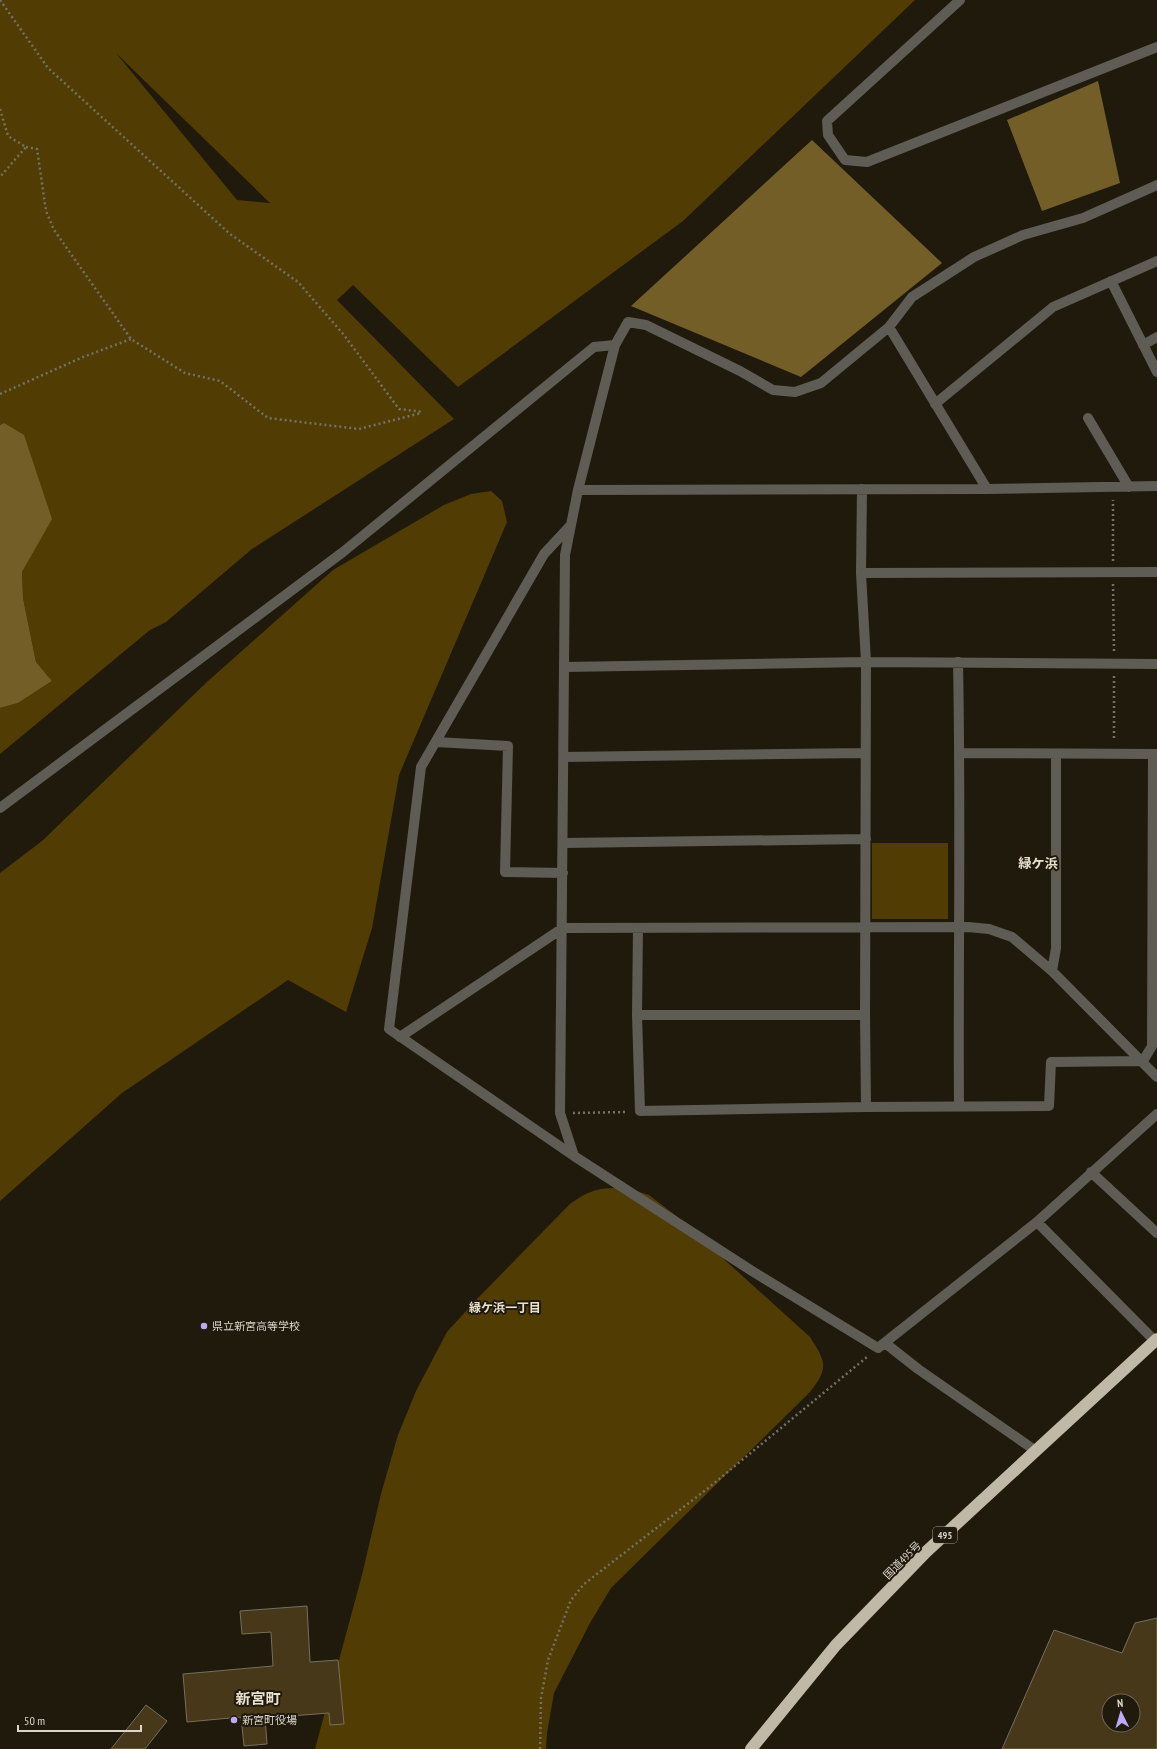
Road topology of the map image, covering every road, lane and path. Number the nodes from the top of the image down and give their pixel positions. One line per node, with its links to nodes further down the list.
1 (0, 0): 12 (path)
2 (960, 0): 3 (street)
3 (1157, 48)
4 (0, 109): 5 (path)
5 (26, 147): 6 (path); 12 (path)
6 (0, 177)
7 (1157, 185): 10 (street)
8 (1157, 261): 9 (street)
9 (1111, 281): 14 (street); 17 (street)
10 (889, 327): 13 (street); 17 (street)
11 (1157, 337): 14 (street)
12 (131, 339): 16 (path)
13 (615, 345): 24 (street); 41 (street)
14 (1143, 345): 15 (street)
15 (1157, 372)
16 (0, 394)
17 (936, 404): 23 (street)
18 (1088, 418): 21 (street)
19 (1157, 486): 21 (street)
20 (1114, 487): 21 (street); 23 (street); 26 (path)
21 (1129, 487)
22 (862, 489): 23 (street); 24 (street); 28 (street)
23 (987, 489)
24 (578, 490): 25 (street)
25 (571, 525): 33 (street); 34 (street)
26 (1113, 572): 27 (street); 28 (street); 31 (path)
27 (1157, 572)
28 (861, 573): 29 (street)
29 (866, 662): 30 (street); 33 (street); 35 (street)
30 (958, 662): 31 (street); 36 (street)
31 (1114, 664): 32 (street); 38 (path)
32 (1157, 664)
33 (565, 667): 40 (street)
34 (436, 742): 44 (street); 52 (street)
35 (865, 753): 40 (street); 42 (street)
36 (960, 753): 37 (street); 46 (street)
37 (1056, 754): 38 (street); 49 (street)
38 (1114, 754): 39 (street)
39 (1155, 754): 53 (street)
40 (564, 757): 43 (street)
41 (0, 808)
42 (866, 840): 43 (street); 45 (street)
43 (564, 843): 44 (street)
44 (563, 873): 47 (street)
45 (865, 926): 46 (street); 48 (street); 51 (street)
46 (958, 927): 49 (street); 55 (street)
47 (563, 928): 48 (street); 52 (street); 58 (street)
48 (638, 928): 50 (street)
49 (1052, 971): 53 (street)
50 (637, 1015): 51 (street); 57 (street)
51 (864, 1015): 56 (street)
52 (400, 1037): 60 (street)
53 (1143, 1061): 54 (street); 55 (street)
54 (1157, 1077)
55 (960, 1106): 56 (street)
56 (866, 1107): 57 (street)
57 (640, 1111): 58 (path)
58 (560, 1113): 60 (street)
59 (1157, 1114): 61 (street)
60 (574, 1156): 65 (street)
61 (1091, 1172): 62 (street); 63 (street)
62 (1037, 1222): 64 (street); 65 (street)
63 (1157, 1233)
64 (1156, 1340): 66 (highway, 国道495号 / 495)
65 (882, 1346): 66 (street); 67 (path)
66 (1036, 1451): 68 (highway, 国道495号 / 495)
67 (540, 1749)
68 (752, 1749)

